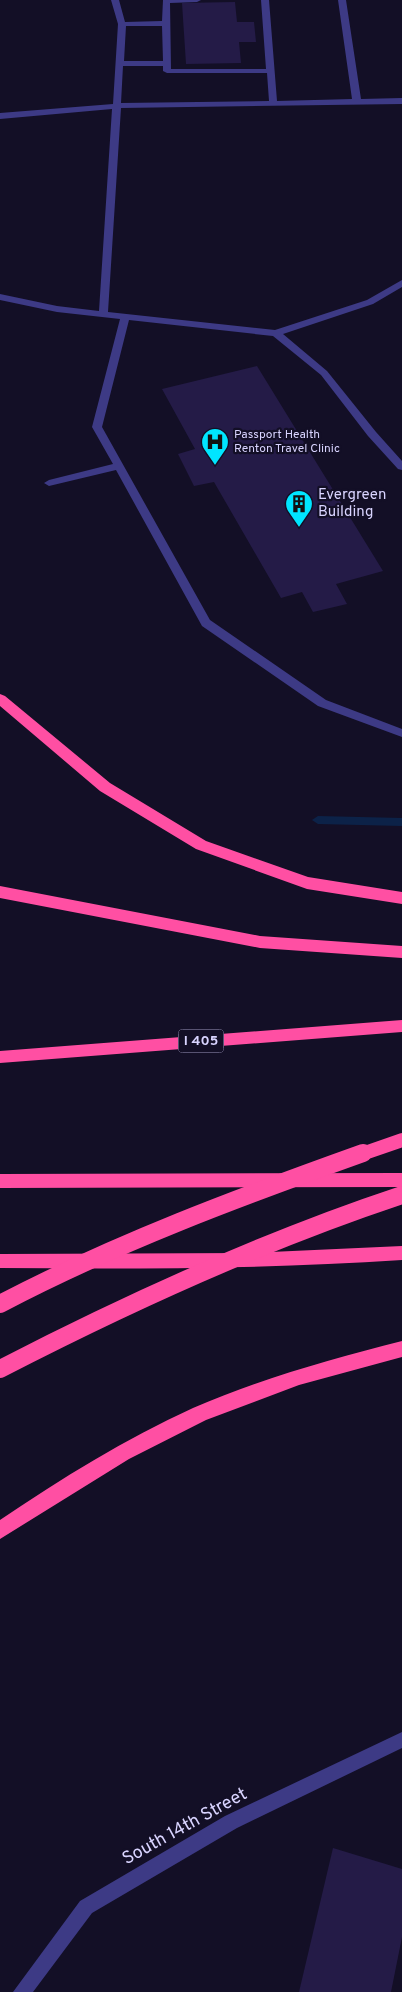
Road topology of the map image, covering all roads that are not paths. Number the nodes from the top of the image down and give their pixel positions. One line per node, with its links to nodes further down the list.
1 (115, 0): 6 (street)
2 (197, 0): 5 (street)
3 (265, 0): 9 (street)
4 (342, 0): 12 (street)
5 (167, 23): 6 (street); 7 (street)
6 (122, 24): 8 (street)
7 (167, 63): 8 (street); 9 (street)
8 (118, 64): 13 (street)
9 (271, 71): 11 (street)
10 (402, 101): 12 (street)
11 (273, 102): 12 (street); 13 (street)
12 (357, 102)
13 (115, 106): 14 (street); 17 (street)
14 (0, 116)
15 (402, 283): 19 (street)
16 (0, 296): 17 (street)
17 (104, 314): 18 (street)
18 (125, 316): 19 (street); 20 (street)
19 (276, 332): 21 (street)
20 (119, 466): 22 (street); 24 (street)
21 (402, 467)
22 (49, 483)
23 (0, 699): 26 (highway)
24 (402, 733)
25 (0, 892): 27 (highway)
26 (402, 898)
27 (402, 952)
28 (402, 1026): 29 (highway, I 405)
29 (0, 1057)
30 (402, 1140): 36 (highway, bridge)
31 (402, 1180): 32 (highway)
32 (0, 1181)
33 (402, 1195): 38 (highway, bridge)
34 (402, 1253): 35 (highway)
35 (0, 1261)
36 (0, 1304)
37 (402, 1348): 39 (highway)
38 (0, 1369)
39 (0, 1530)
40 (402, 1740): 41 (street, South 14th Street)
41 (22, 1992)

